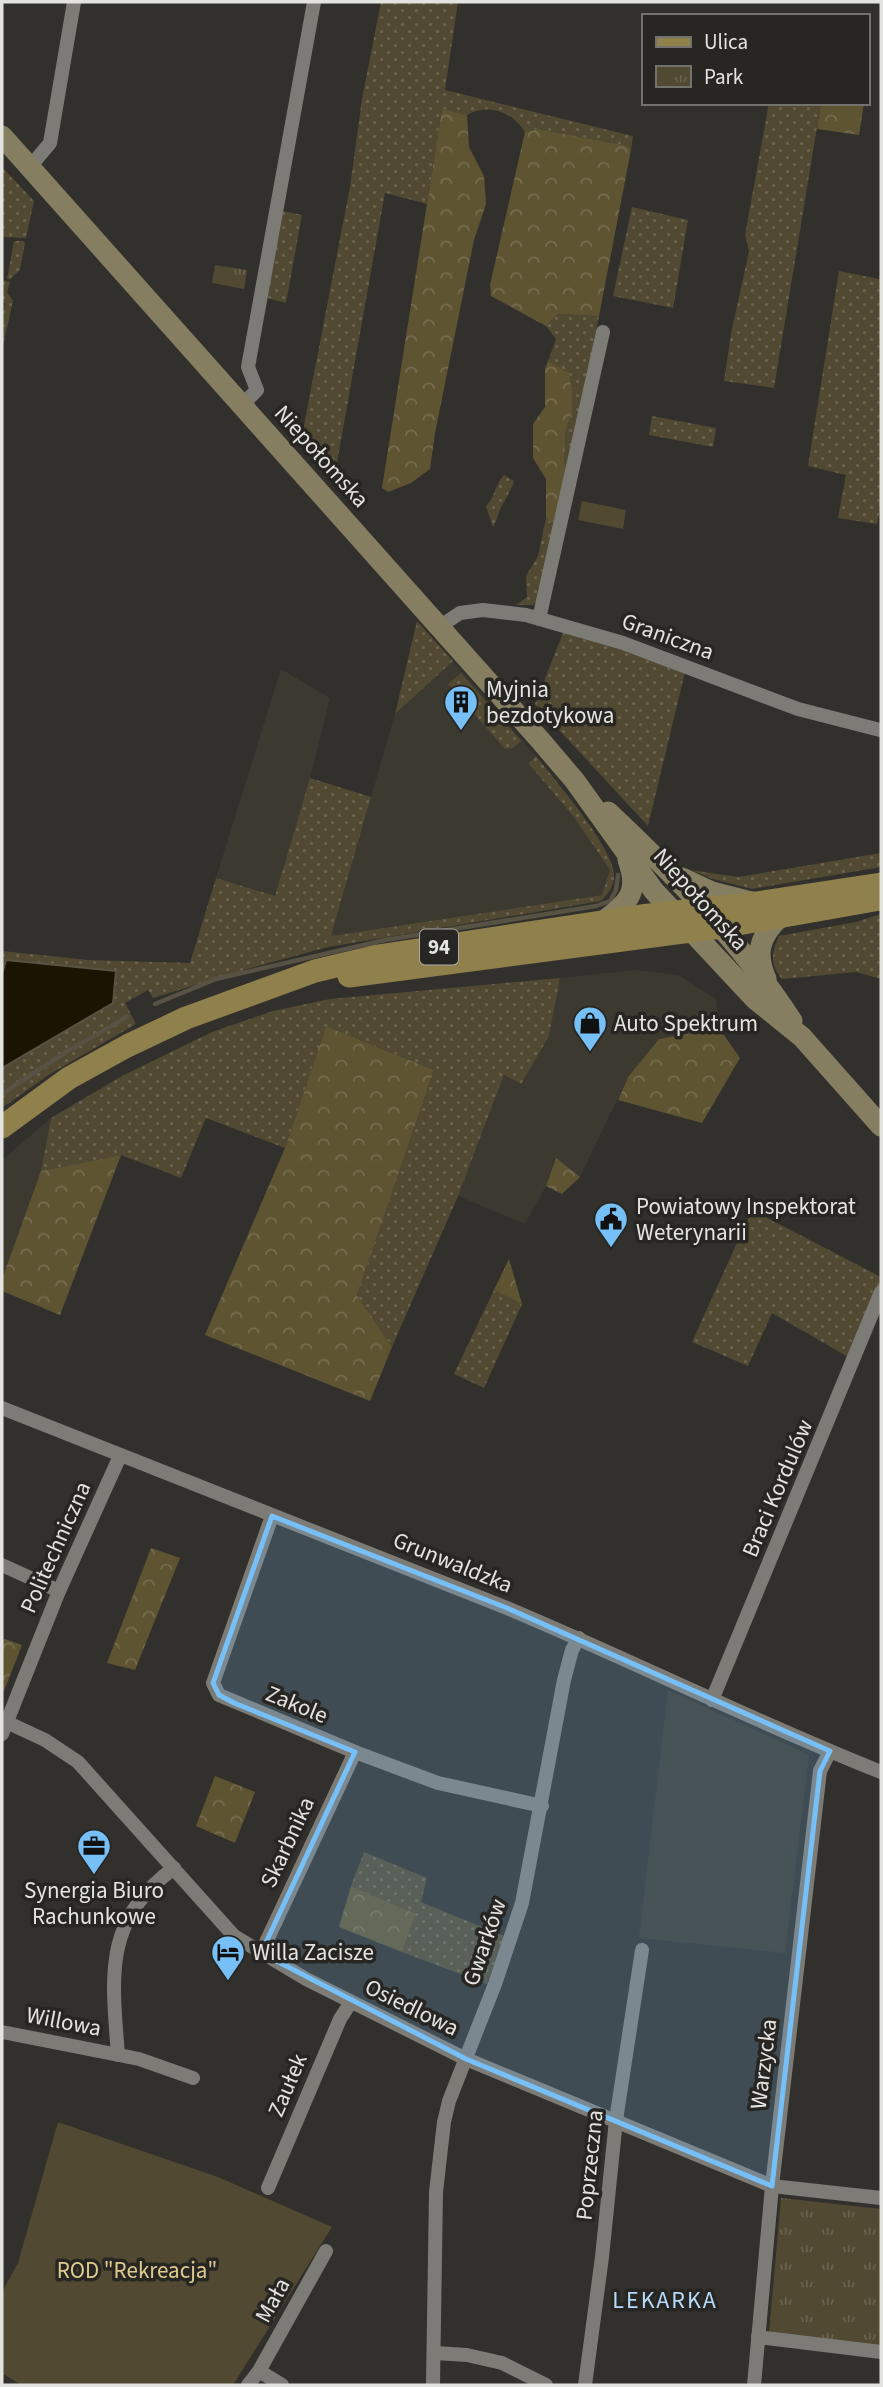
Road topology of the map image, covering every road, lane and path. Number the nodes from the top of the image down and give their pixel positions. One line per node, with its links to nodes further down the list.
1 (74, 2): 4 (street)
2 (314, 2): 6 (street)
3 (2, 136): 4 (main road, Niepołomska)
4 (30, 167): 6 (main road, Niepołomska)
5 (603, 332): 7 (street)
6 (242, 405): 8 (main road, Niepołomska)
7 (540, 618): 8 (street, Graniczna); 9 (street, Graniczna)
8 (439, 627): 10 (main road, Niepołomska)
9 (880, 730)
10 (575, 781): 11 (main road, Niepołomska); 12 (main road, Niepołomska)
11 (625, 851): 17 (main road, Niepołomska); 19 (main road)
12 (673, 873): 15 (main road); 16 (main road, Niepołomska)
13 (881, 884): 15 (main road, 94)
14 (881, 899): 18 (main road, 94)
15 (756, 903): 16 (main road, 94)
16 (705, 908): 17 (main road, 94); 20 (main road, Niepołomska)
17 (674, 913): 19 (main road, 94); 21 (main road, Niepołomska)
18 (779, 918): 20 (main road, 94); 22 (main road)
19 (601, 923): 23 (main road, 94)
20 (721, 927): 21 (main road, 94); 22 (main road, Niepołomska)
21 (692, 930): 23 (main road, 94); 24 (main road, Niepołomska)
22 (768, 984): 24 (main road, Niepołomska)
23 (280, 985): 26 (main road, 94)
24 (802, 1037): 25 (main road, Niepołomska)
25 (881, 1126)
26 (2, 1127)
27 (881, 1292): 34 (street, Braci Kordulów)
28 (2, 1408): 29 (street, Grunwaldzka)
29 (120, 1456): 30 (street, Grunwaldzka); 32 (street, Politechniczna)
30 (272, 1516): 33 (street, Grunwaldzka); 37 (street, Zakole)
31 (2, 1565): 32 (street)
32 (59, 1591): 35 (street, Politechniczna)
33 (579, 1638): 34 (street, Grunwaldzka); 39 (street, Gwarków)
34 (712, 1700): 36 (street, Grunwaldzka)
35 (3, 1725): 40 (street, Osiedlowa)
36 (830, 1751): 38 (street, Grunwaldzka); 49 (street, Warzycka)
37 (355, 1752): 39 (street, Zakole); 42 (street, Skarbnika)
38 (881, 1772)
39 (542, 1806): 46 (street, Gwarków)
40 (174, 1868): 42 (street, Osiedlowa); 45 (street, Willowa)
41 (642, 1950): 48 (street, Poprzeczna)
42 (261, 1953): 43 (street, Osiedlowa)
43 (351, 2002): 46 (street, Osiedlowa); 50 (street, Zaułek)
44 (2, 2032): 45 (street, Willowa)
45 (118, 2055): 47 (street, Willowa)
46 (466, 2059): 48 (street, Osiedlowa); 55 (street, Gwarków)
47 (193, 2078)
48 (616, 2120): 49 (street, Osiedlowa); 61 (street, Poprzeczna)
49 (772, 2186): 51 (street, Osiedlowa); 53 (street, Warzycka)
50 (268, 2188)
51 (881, 2198)
52 (326, 2251): 56 (street, Mała)
53 (758, 2337): 54 (street); 62 (street, Warzycka)
54 (881, 2352)
55 (435, 2353): 59 (street, Gwarków); 60 (street)
56 (259, 2371): 57 (street, Mała); 58 (street)
57 (248, 2385)
58 (282, 2385)
59 (433, 2385)
60 (546, 2385)
61 (584, 2385)
62 (754, 2385)

